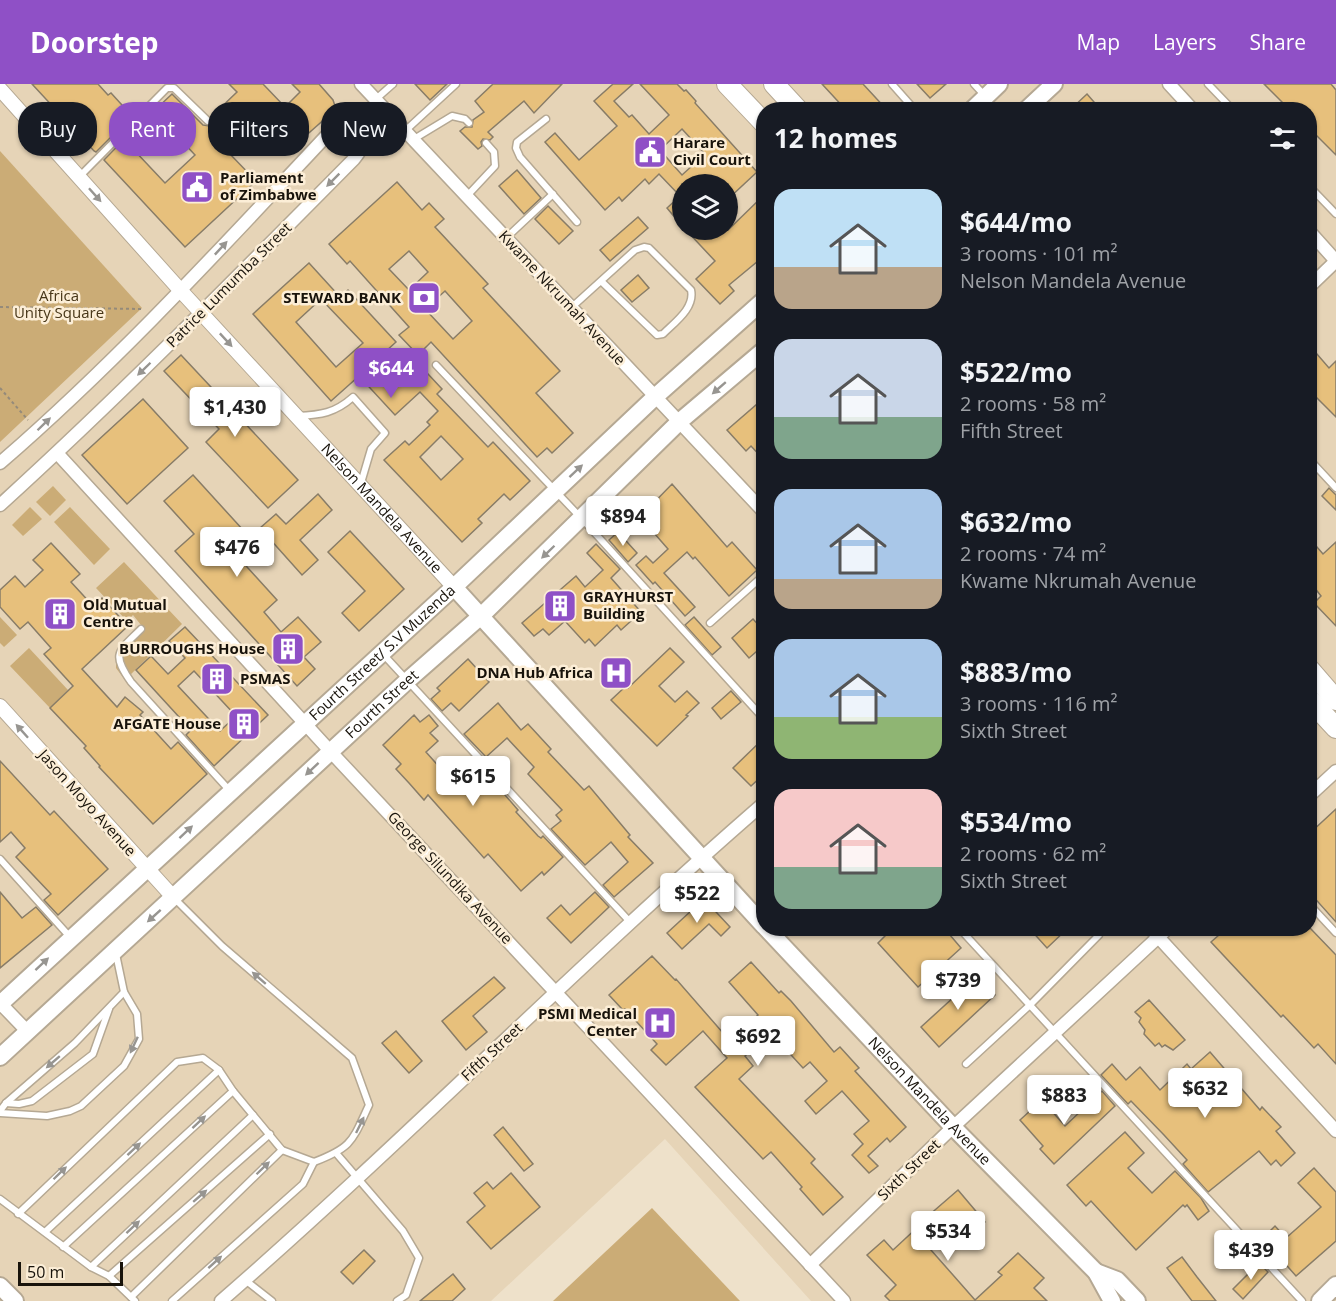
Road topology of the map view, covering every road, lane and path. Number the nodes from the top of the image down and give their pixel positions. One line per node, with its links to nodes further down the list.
1 (361, 84): 14 (street, Kwame Nkrumah Avenue)
2 (393, 84): 14 (lane)
3 (456, 84): 25 (lane)
4 (727, 84): 21 (highway)
5 (774, 84): 15 (highway)
6 (892, 84): 16 (lane)
7 (974, 84): 13 (lane)
8 (999, 84): 13 (main road)
9 (1054, 84): 18 (main road)
10 (1169, 84): 19 (street)
11 (1208, 84): 20 (lane)
12 (0, 89): 27 (street, Nelson Mandela Avenue)
13 (986, 97): 17 (main road)
14 (375, 99): 25 (street, Kwame Nkrumah Avenue)
15 (791, 102)
16 (908, 102)
17 (981, 102)
18 (1035, 102)
19 (1186, 102)
20 (1225, 102)
21 (756, 115)
22 (546, 119): 28 (lane)
23 (208, 121): 27 (lane)
24 (469, 123): 25 (lane)
25 (409, 135): 30 (street, Kwame Nkrumah Avenue)
26 (486, 143): 30 (lane)
27 (79, 177): 38 (street, Nelson Mandela Avenue, one-way to 38)
28 (552, 194): 32 (lane); 33 (lane)
29 (1317, 194): 31 (lane)
30 (467, 196): 33 (street, Kwame Nkrumah Avenue)
31 (1336, 214)
32 (577, 222)
33 (506, 238): 39 (street, Kwame Nkrumah Avenue)
34 (1317, 240): 35 (street)
35 (1336, 261): 36 (street)
36 (1317, 279)
37 (601, 281): 37 (lane); 39 (lane)
38 (181, 291): 42 (street, Nelson Mandela Avenue); 42 (street, Patrice Lumumba Street, one-way to 42); 43 (street, Patrice Lumumba Street)
39 (572, 307): 46 (street, Kwame Nkrumah Avenue)
40 (756, 307): 46 (main road, Fourth Street/ S.V Muzenda)
41 (0, 308): 43 (path)
42 (201, 313): 47 (street, Nelson Mandela Avenue, one-way to 47); 49 (street, Patrice Lumumba Street, one-way to 49)
43 (152, 320): 50 (street, Patrice Lumumba Street, one-way to 43)
44 (756, 357): 48 (main road, Fourth Street, one-way to 48)
45 (436, 364): 54 (lane)
46 (656, 396): 48 (street, Kwame Nkrumah Avenue); 54 (main road, Fourth Street/ S.V Muzenda, one-way to 46)
47 (296, 416): 52 (street, Nelson Mandela Avenue); 52 (lane)
48 (679, 422): 55 (street, Kwame Nkrumah Avenue); 57 (main road, Fourth Street)
49 (57, 453): 56 (street, Patrice Lumumba Street); 70 (street, George Silundika Avenue)
50 (0, 463)
51 (1317, 468): 53 (lane)
52 (360, 485): 59 (street, Nelson Mandela Avenue)
53 (1336, 488)
54 (555, 491): 57 (lane); 59 (main road, Fourth Street/ S.V Muzenda)
55 (756, 504)
56 (0, 505)
57 (582, 519): 60 (main road, Fourth Street, one-way to 60); 69 (lane)
58 (756, 582): 61 (lane)
59 (454, 587): 60 (main road, Nelson Mandela Avenue); 63 (main road, Fourth Street/ S.V Muzenda)
60 (481, 616): 65 (main road, Fourth Street); 77 (main road, Nelson Mandela Avenue)
61 (710, 623)
62 (141, 629): 75 (lane)
63 (381, 653): 65 (lane); 70 (main road, Fourth Street/ S.V Muzenda)
64 (1317, 678): 66 (highway)
65 (407, 681): 72 (main road, Fourth Street); 83 (lane)
66 (1336, 699)
67 (0, 706): 79 (street, Jason Moyo Avenue, one-way to 67)
68 (1317, 708): 71 (highway)
69 (756, 710)
70 (305, 723): 72 (street, George Silundika Avenue); 75 (main road, Fourth Street/ S.V Muzenda)
71 (1336, 728)
72 (331, 752): 80 (main road, Fourth Street, one-way to 80); 93 (street, George Silundika Avenue)
73 (1336, 771): 74 (street)
74 (1317, 789)
75 (230, 791): 79 (main road, Fourth Street/ S.V Muzenda, one-way to 75)
76 (756, 810): 77 (street, Fifth Street)
77 (700, 858): 82 (main road, Nelson Mandela Avenue); 83 (street, Fifth Street)
78 (0, 860): 90 (lane)
79 (146, 869): 80 (street, Jason Moyo Avenue); 90 (main road, Fourth Street/ S.V Muzenda)
80 (174, 898): 91 (main road, Fourth Street, one-way to 91); 110 (lane, one-way to 80)
81 (1317, 913): 84 (lane)
82 (756, 917)
83 (631, 923): 93 (street, Fifth Street)
84 (1336, 933)
85 (773, 936): 106 (main road, Nelson Mandela Avenue)
86 (965, 936): 95 (lane)
87 (1098, 936): 95 (lane)
88 (1151, 936): 98 (street, Sixth Street)
89 (1157, 936): 107 (street)
90 (71, 937): 94 (main road, Fourth Street/ S.V Muzenda, one-way to 90)
91 (116, 950): 92 (lane); 97 (main road, Fourth Street)
92 (124, 992): 96 (lane); 104 (lane, one-way to 104)
93 (557, 992): 112 (street, Fifth Street); 117 (street, George Silundika Avenue)
94 (0, 1003): 97 (street)
95 (1030, 1005): 98 (lane); 100 (lane)
96 (110, 1006): 103 (lane, one-way to 103); 103 (lane)
97 (28, 1032): 99 (main road, Fourth Street)
98 (1056, 1032): 106 (street, Sixth Street); 133 (lane)
99 (0, 1057)
100 (966, 1064)
101 (219, 1070): 102 (lane); 114 (lane, one-way to 101); 115 (lane, one-way to 101)
102 (233, 1090): 105 (lane); 116 (lane, one-way to 102)
103 (6, 1103): 104 (lane)
104 (0, 1112)
105 (254, 1115): 108 (lane); 118 (lane, one-way to 105)
106 (953, 1128): 117 (street, Sixth Street); 119 (main road, Nelson Mandela Avenue)
107 (1336, 1131)
108 (270, 1134): 109 (lane); 120 (lane, one-way to 108)
109 (282, 1150): 111 (lane); 124 (lane, one-way to 109)
110 (336, 1154): 111 (lane); 112 (lane)
111 (314, 1162): 126 (lane, one-way to 111)
112 (358, 1177): 121 (street, Fifth Street); 129 (lane)
113 (0, 1199): 114 (lane)
114 (18, 1214): 115 (lane)
115 (45, 1232): 116 (lane)
116 (63, 1247): 118 (lane)
117 (810, 1265): 130 (street, George Silundika Avenue)
118 (91, 1267): 120 (lane)
119 (1096, 1272): 131 (main road, Nelson Mandela Avenue); 132 (main road, Nelson Mandela Avenue)
120 (109, 1276): 124 (lane)
121 (245, 1280): 127 (street, Fifth Street); 128 (lane)
122 (0, 1286): 125 (main road)
123 (1336, 1286): 134 (main road)
124 (133, 1299)
125 (15, 1301)
126 (172, 1301)
127 (220, 1301)
128 (272, 1301)
129 (397, 1301)
130 (844, 1301)
131 (1112, 1301)
132 (1137, 1301)
133 (1302, 1301)
134 (1320, 1301)

